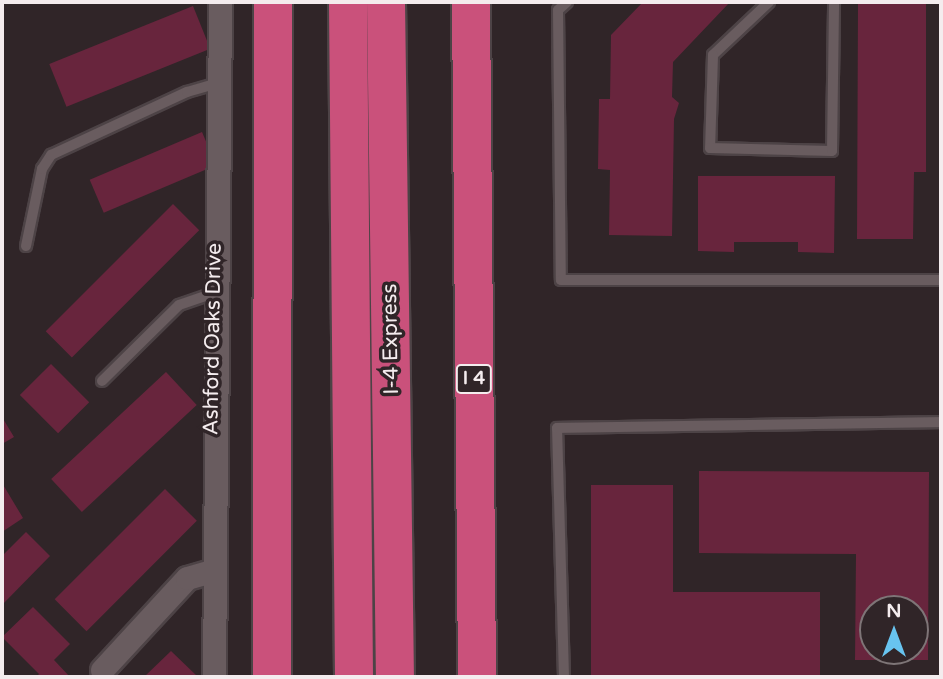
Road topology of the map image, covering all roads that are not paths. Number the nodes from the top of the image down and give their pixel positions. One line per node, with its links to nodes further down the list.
1 (220, 2): 9 (street, Ashford Oaks Drive)
2 (273, 2): 18 (highway)
3 (348, 2): 19 (highway, I-4 Express)
4 (386, 2): 20 (highway, I-4 Express)
5 (471, 2): 21 (highway, I 4)
6 (567, 2): 11 (lane)
7 (769, 2): 8 (lane)
8 (834, 2)
9 (218, 83): 10 (lane); 12 (street, Ashford Oaks Drive)
10 (26, 246)
11 (941, 279)
12 (214, 293): 13 (lane); 15 (street, Ashford Oaks Drive)
13 (102, 381)
14 (941, 422): 22 (lane)
15 (211, 571): 16 (street); 17 (street, Ashford Oaks Drive)
16 (102, 670)
17 (214, 677)
18 (272, 677)
19 (354, 677)
20 (395, 677)
21 (477, 677)
22 (564, 677)

